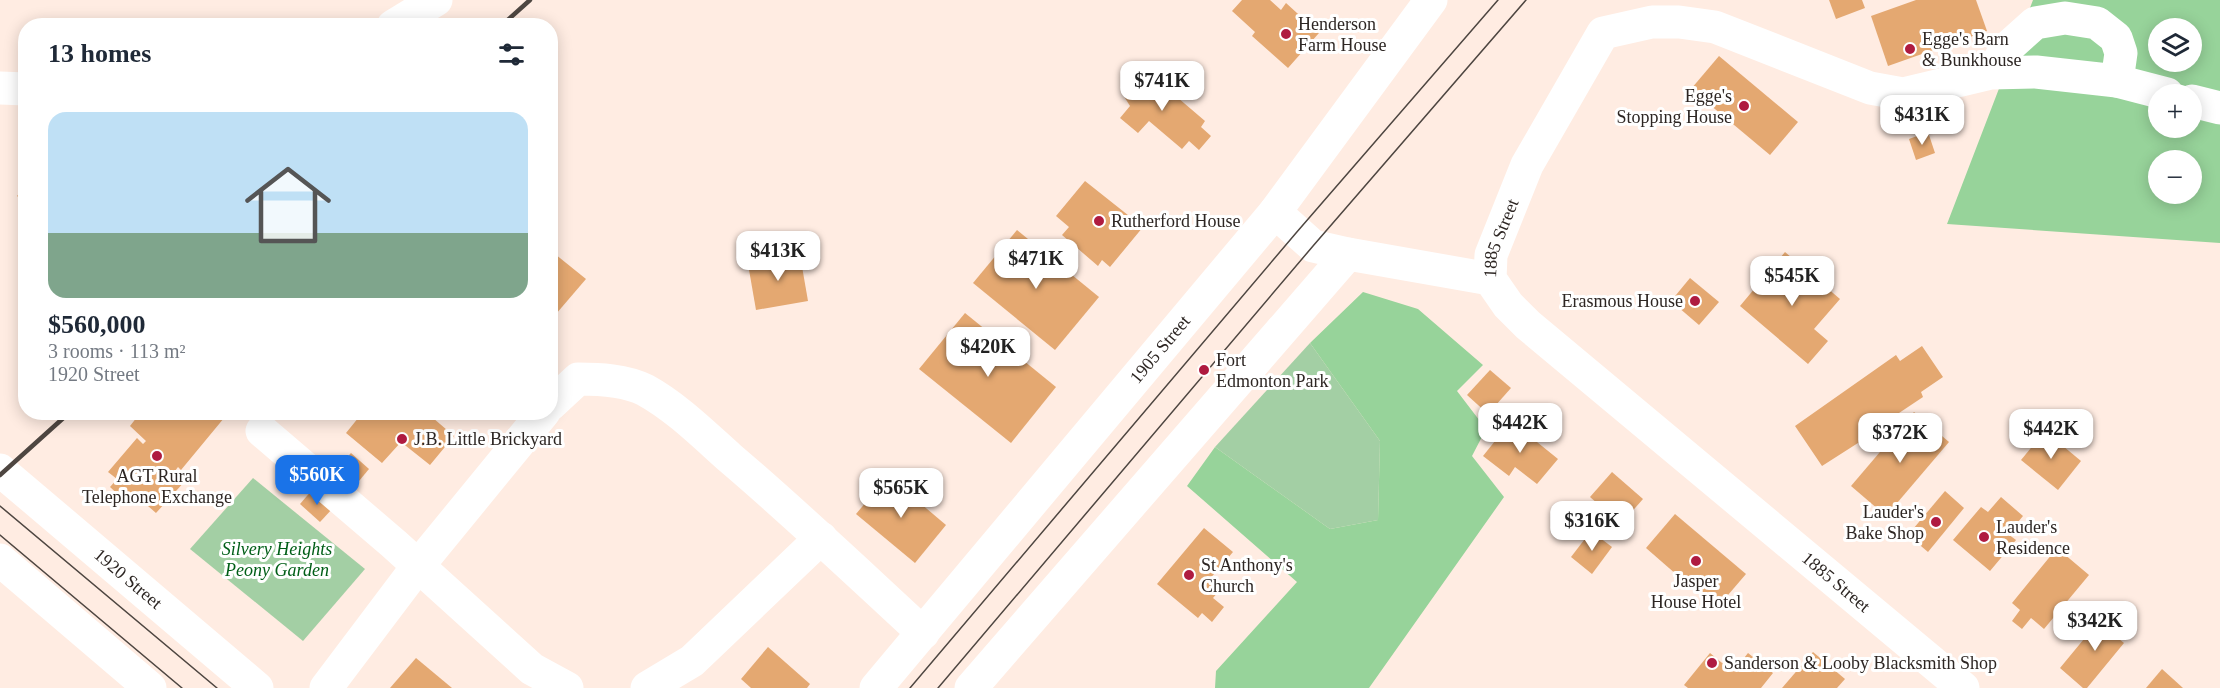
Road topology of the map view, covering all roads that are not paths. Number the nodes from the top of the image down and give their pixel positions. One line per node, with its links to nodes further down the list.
1 (436, 0): 3 (street)
2 (1431, 0): 11 (street, 1905 Street)
3 (406, 18)
4 (1991, 73): 5 (street, 1885 Street); 5 (street); 13 (street, 1885 Street)
5 (2117, 81): 8 (street, 1885 Street)
6 (0, 88): 7 (street)
7 (18, 89)
8 (2148, 89)
9 (2202, 104): 10 (street)
10 (2220, 108)
11 (1275, 212): 12 (street); 21 (street, 1905 Street)
12 (1348, 254): 13 (street); 28 (street)
13 (1490, 279): 29 (street, 1885 Street)
14 (558, 398): 18 (street)
15 (537, 420): 20 (street)
16 (262, 431): 20 (street)
17 (0, 470): 23 (street, 1920 Street)
18 (821, 538): 21 (street); 26 (street)
19 (0, 560): 22 (street)
20 (418, 566): 24 (street); 25 (street)
21 (923, 633): 27 (street, 1905 Street)
22 (150, 688)
23 (257, 688)
24 (326, 688)
25 (567, 688)
26 (647, 688)
27 (876, 688)
28 (972, 688)
29 (1963, 688)

